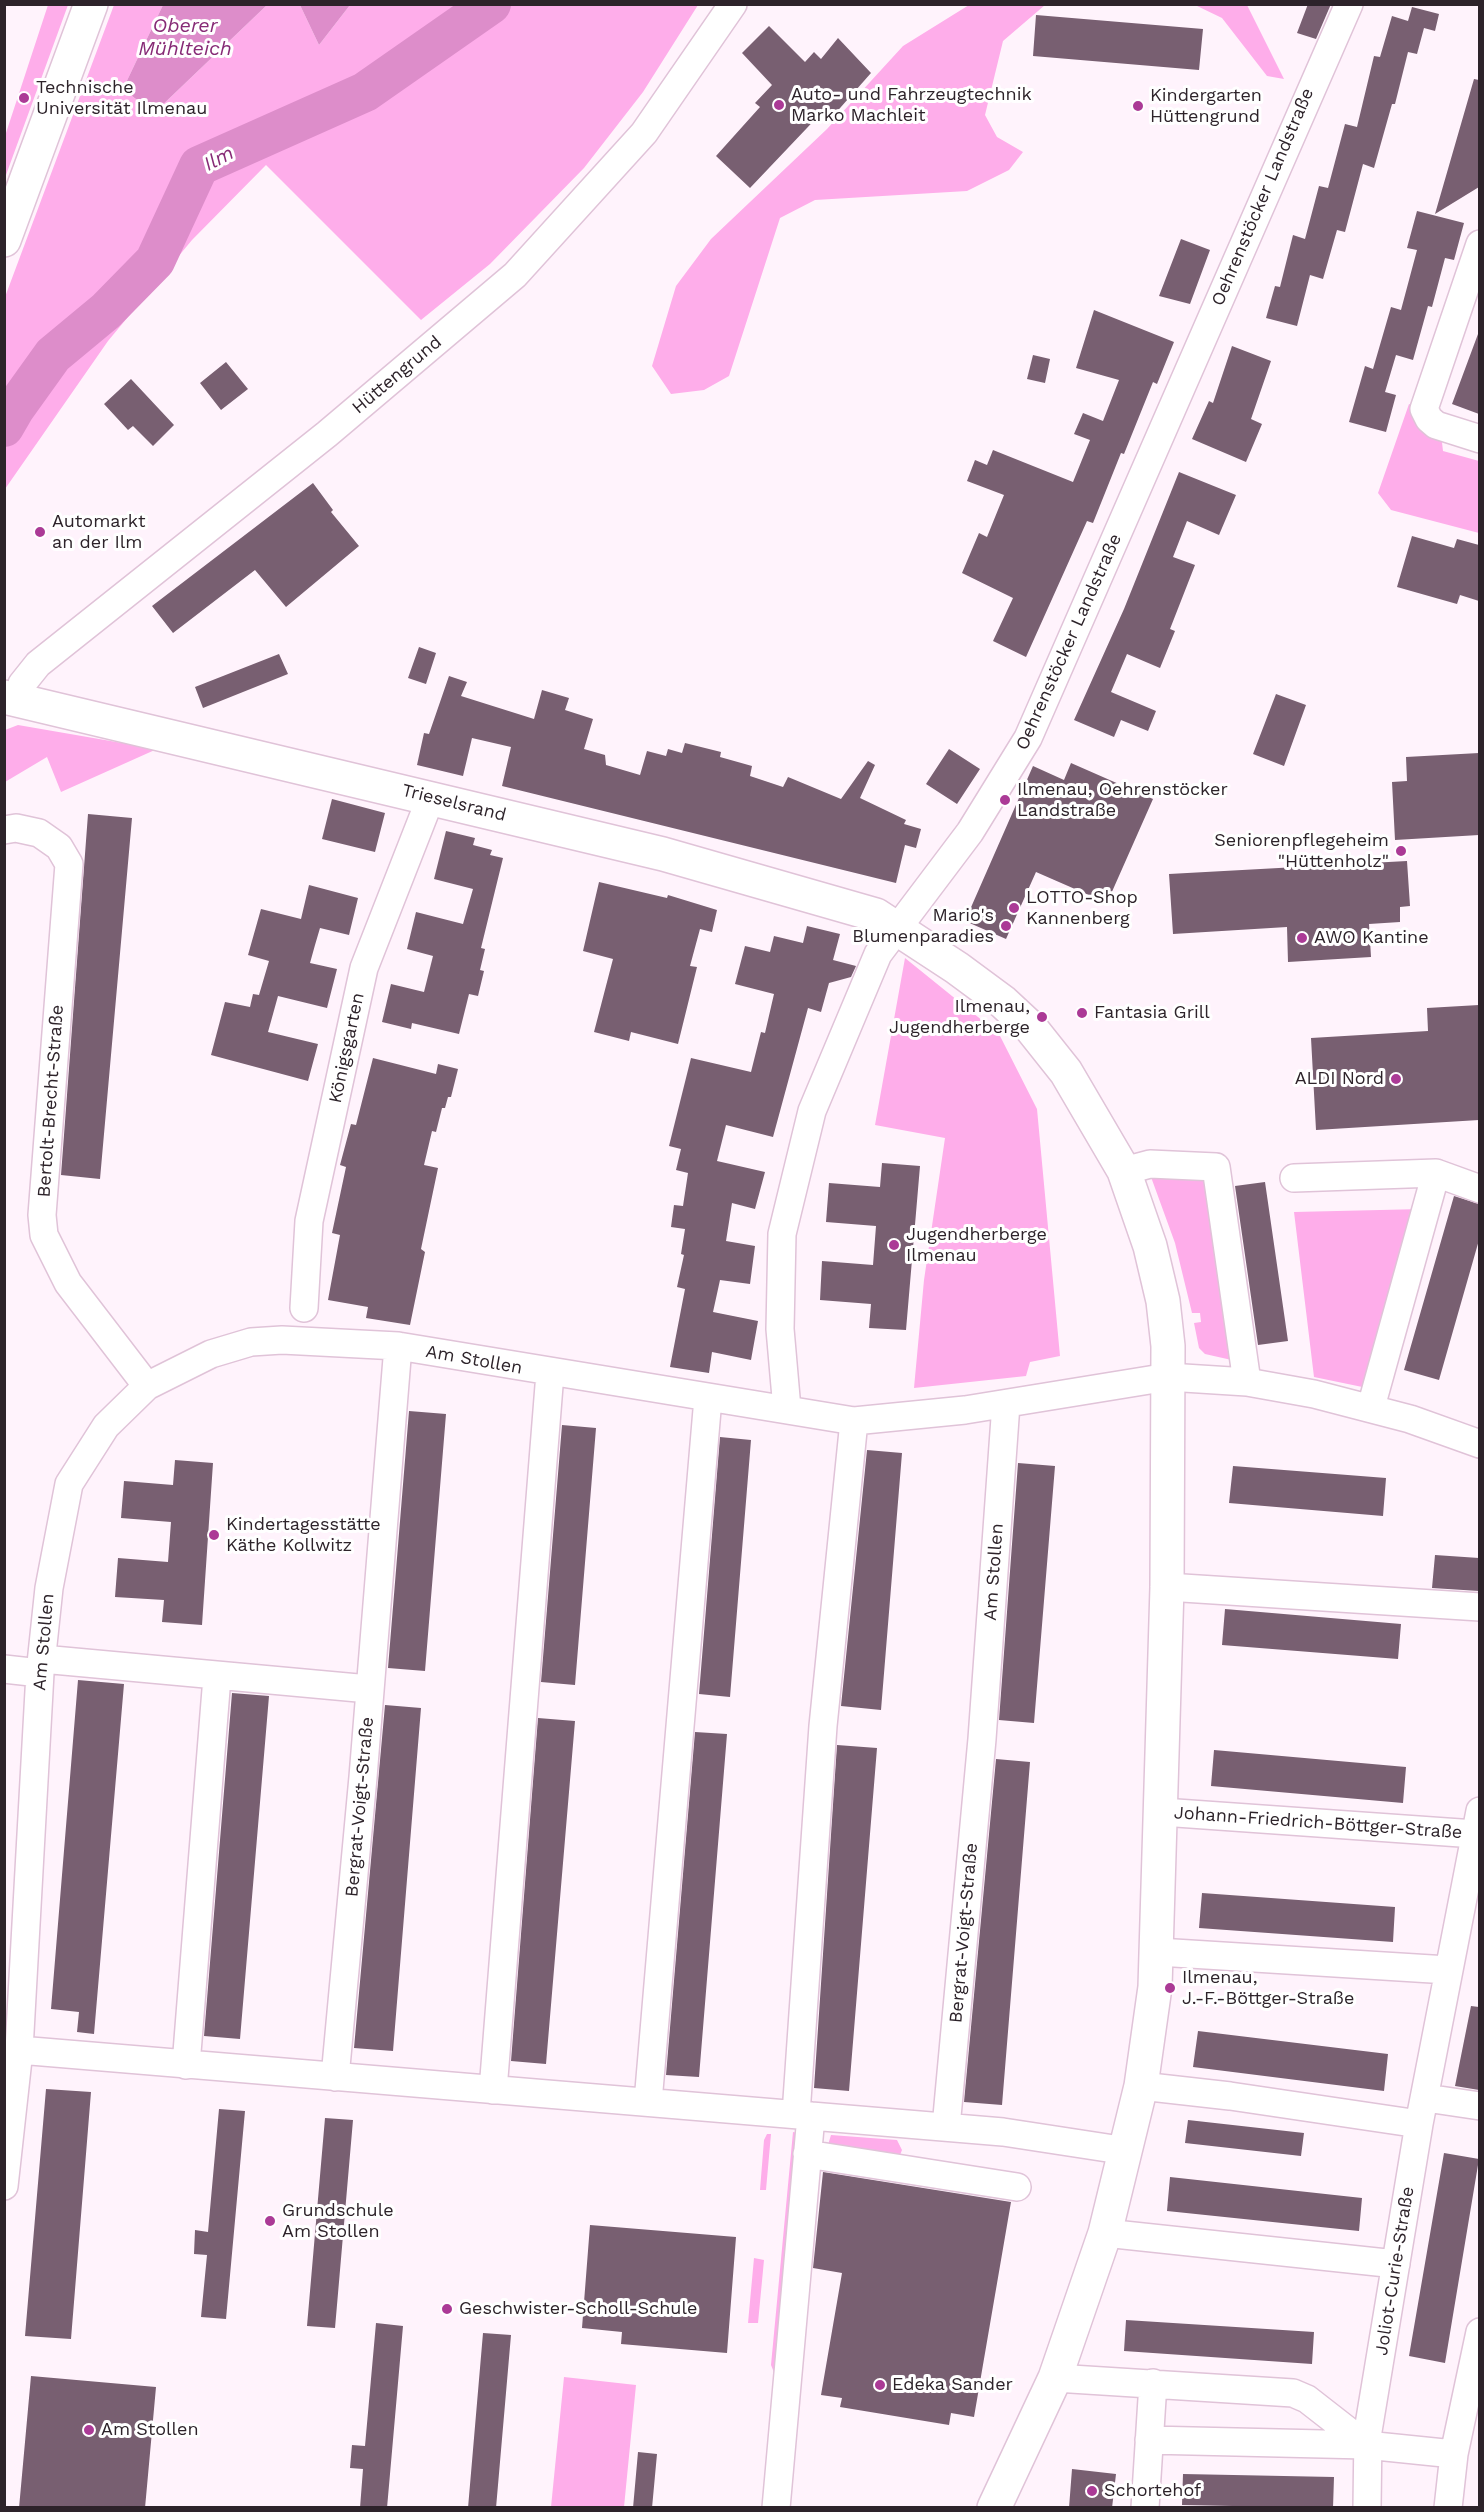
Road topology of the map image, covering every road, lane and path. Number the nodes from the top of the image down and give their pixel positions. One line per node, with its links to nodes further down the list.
1 (92, 4): 4 (street)
2 (733, 4): 7 (street, Hüttengrund)
3 (1348, 4): 10 (street, Oehrenstöcker Landstraße)
4 (4, 240)
5 (1479, 244): 6 (street)
6 (1479, 440)
7 (11, 699): 8 (street, Trieselsrand)
8 (431, 797): 10 (street, Trieselsrand); 15 (street, Königsgarten)
9 (4, 830): 20 (street, Bertolt-Brecht-Straße)
10 (899, 928): 11 (street, Johann-Friedrich-Böttger-Straße); 24 (street, Oehrenstöcker Landstraße)
11 (1124, 1171): 18 (street, Johann-Friedrich-Böttger-Straße); 19 (street)
12 (1436, 1173): 13 (street); 14 (street); 23 (street)
13 (1294, 1178)
14 (1479, 1189)
15 (304, 1308)
16 (398, 1346): 17 (street, Am Stollen); 20 (street, Am Stollen); 32 (street)
17 (550, 1372): 21 (street, Am Stollen); 42 (street)
18 (1168, 1377): 19 (street, Am Stollen); 22 (street, Am Stollen); 27 (street, Johann-Friedrich-Böttger-Straße)
19 (1247, 1382): 23 (street, Am Stollen)
20 (147, 1386): 29 (street, Am Stollen)
21 (708, 1398): 24 (street, Am Stollen); 44 (street)
22 (1006, 1404): 25 (street, Am Stollen); 33 (street, Am Stollen)
23 (1371, 1407): 26 (street, Am Stollen)
24 (787, 1410): 25 (street, Am Stollen)
25 (854, 1421): 46 (street)
26 (1479, 1444)
27 (1167, 1587): 28 (street); 34 (street, Johann-Friedrich-Böttger-Straße)
28 (1479, 1607)
29 (41, 1666): 30 (street); 31 (street); 38 (street, Am Stollen)
30 (4, 1669)
31 (217, 1677): 32 (street); 39 (street)
32 (369, 1689): 40 (street, Bergrat-Voigt-Straße)
33 (981, 1739): 49 (street, Bergrat-Voigt-Straße)
34 (1162, 1812): 35 (street, Johann-Friedrich-Böttger-Straße); 36 (street, Johann-Friedrich-Böttger-Straße)
35 (1477, 1822): 37 (street, Joliot-Curie-Straße)
36 (1158, 1952): 37 (street); 41 (street, Johann-Friedrich-Böttger-Straße)
37 (1448, 1970): 43 (street, Joliot-Curie-Straße)
38 (19, 2050): 39 (street); 53 (street, Am Stollen)
39 (186, 2065): 40 (street)
40 (335, 2077): 42 (street)
41 (1141, 2086): 48 (street); 50 (street, Johann-Friedrich-Böttger-Straße)
42 (493, 2090): 44 (street)
43 (1426, 2098): 45 (street); 48 (street, Joliot-Curie-Straße)
44 (648, 2102): 46 (street)
45 (1479, 2106)
46 (803, 2115): 47 (street); 51 (street)
47 (911, 2124): 49 (street); 52 (street)
48 (1419, 2124): 56 (street, Joliot-Curie-Straße)
49 (946, 2127): 50 (street)
50 (1126, 2151): 55 (street, Johann-Friedrich-Böttger-Straße)
51 (807, 2154): 52 (street); 63 (street)
52 (907, 2170): 54 (street)
53 (4, 2186)
54 (1017, 2187)
55 (1105, 2233): 56 (street); 58 (street, Johann-Friedrich-Böttger-Straße)
56 (1396, 2264): 61 (street, Joliot-Curie-Straße)
57 (1479, 2332): 62 (street)
58 (1055, 2378): 59 (street); 64 (street, Johann-Friedrich-Böttger-Straße)
59 (1153, 2383): 60 (street); 61 (street)
60 (1149, 2440): 61 (street); 65 (street)
61 (1366, 2445): 62 (street); 66 (street, Joliot-Curie-Straße)
62 (1454, 2454): 67 (street)
63 (776, 2508)
64 (994, 2508)
65 (1145, 2508)
66 (1367, 2508)
67 (1448, 2508)

